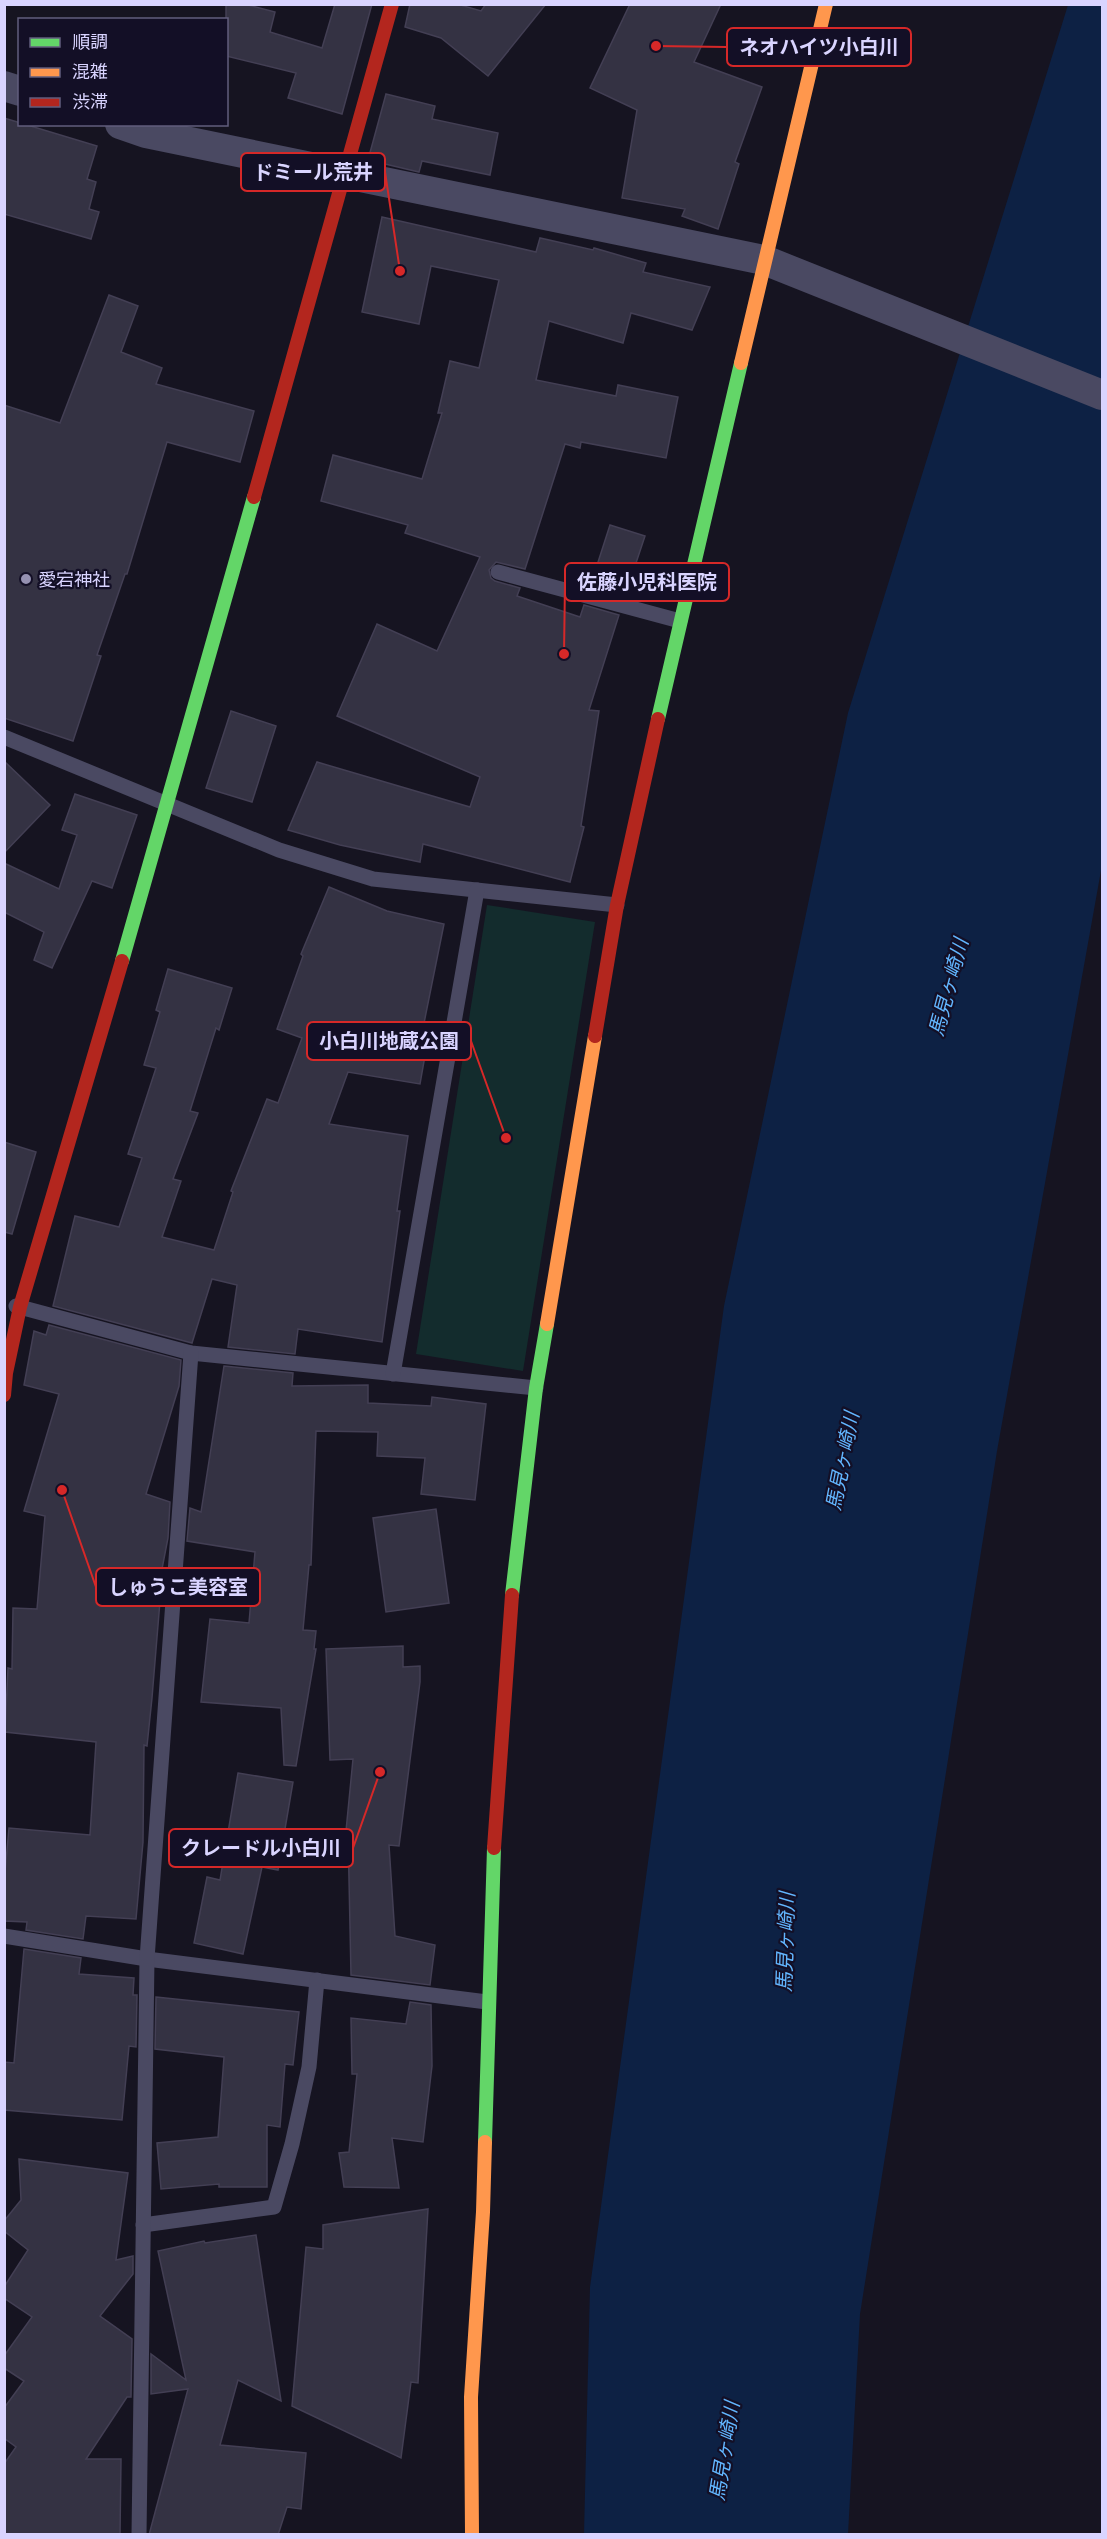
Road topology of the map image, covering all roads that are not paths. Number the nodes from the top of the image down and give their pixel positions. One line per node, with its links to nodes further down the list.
1 (392, 4): 4 (street)
2 (826, 4): 5 (street)
3 (126, 126): 4 (street)
4 (344, 174): 5 (street); 10 (street)
5 (764, 260): 6 (street); 8 (street)
6 (1102, 395)
7 (498, 572): 8 (lane)
8 (680, 621): 12 (street)
9 (4, 737): 10 (lane)
10 (168, 804): 11 (lane); 14 (street)
11 (477, 890): 12 (lane); 16 (lane)
12 (617, 904): 17 (street)
13 (4, 1303): 14 (lane)
14 (20, 1307): 15 (lane); 18 (street)
15 (191, 1353): 16 (lane); 20 (lane)
16 (393, 1374): 17 (lane)
17 (536, 1388): 22 (street)
18 (4, 1395)
19 (4, 1936): 20 (lane)
20 (147, 1959): 21 (lane); 23 (lane)
21 (317, 1980): 22 (lane); 23 (lane)
22 (487, 2002): 25 (street)
23 (143, 2225): 24 (lane)
24 (139, 2535)
25 (472, 2535)

